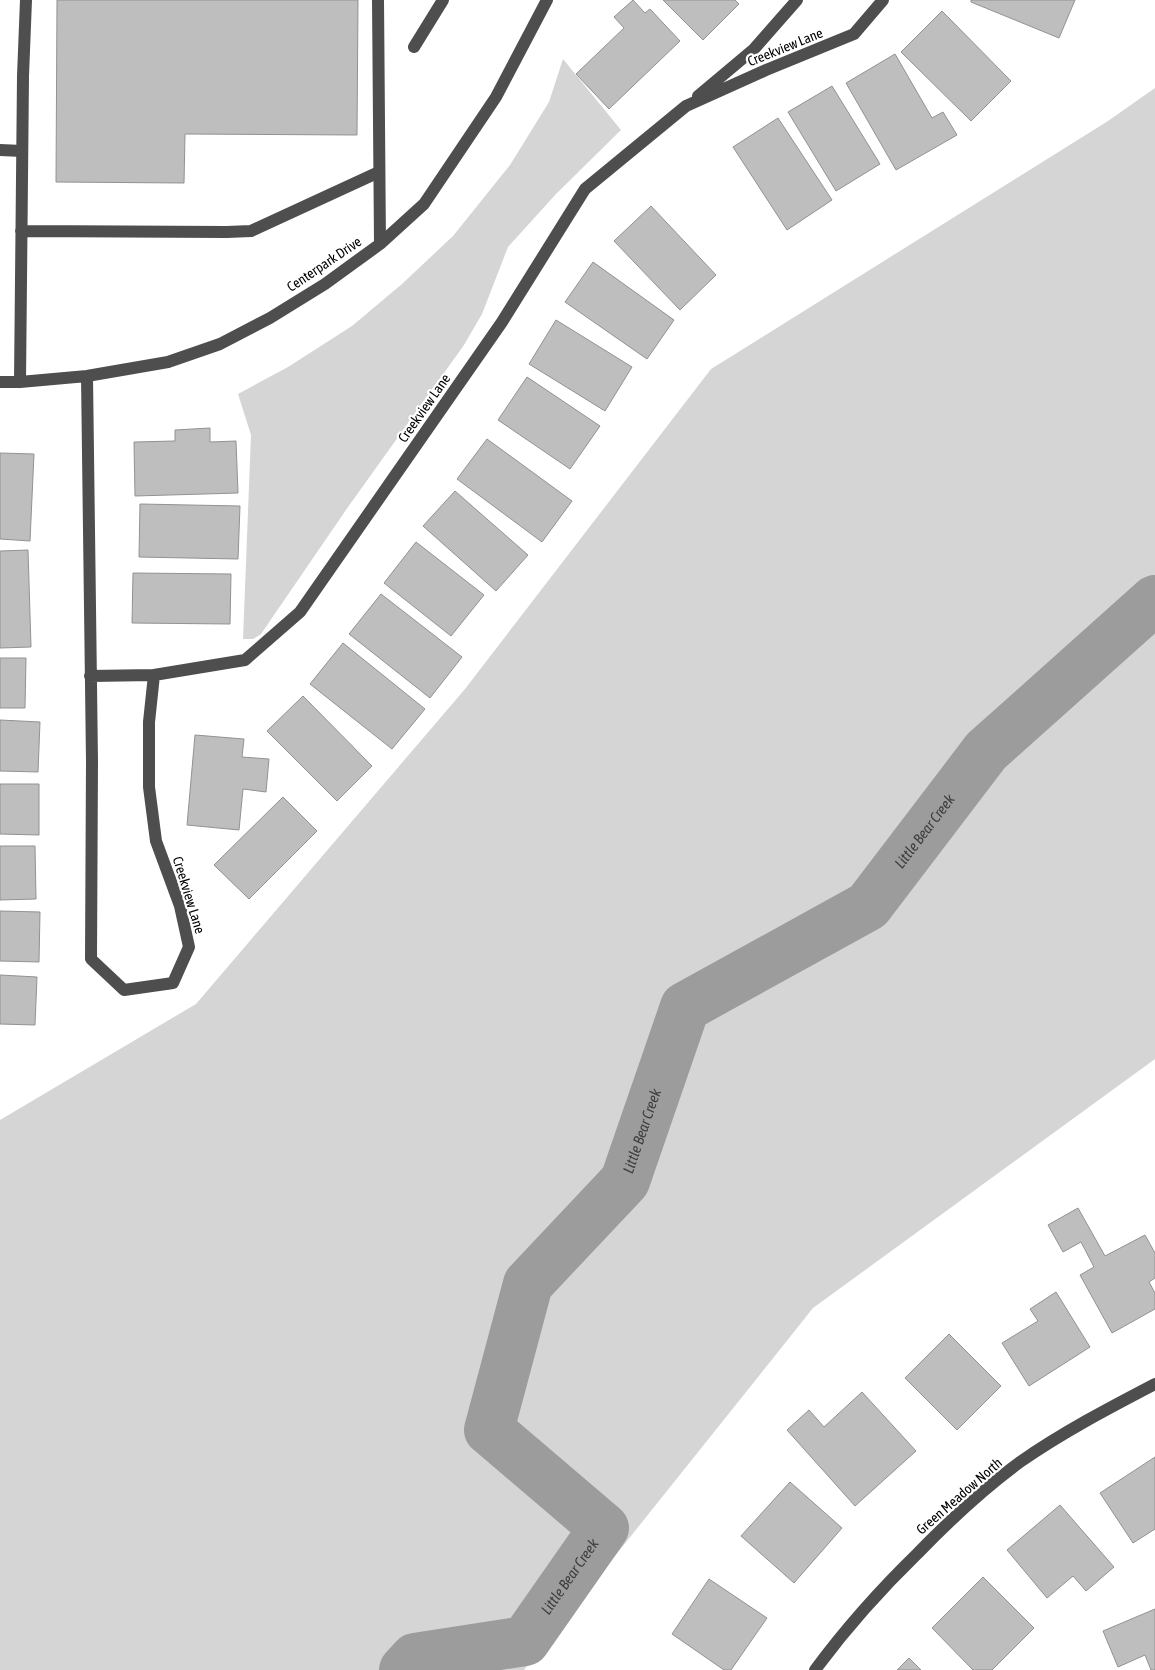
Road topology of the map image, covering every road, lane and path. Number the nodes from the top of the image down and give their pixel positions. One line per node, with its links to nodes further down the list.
1 (26, 0): 10 (street)
2 (378, 0): 11 (street)
3 (444, 0): 7 (street)
4 (546, 0): 13 (street, Centerpark Drive)
5 (797, 0): 8 (street, Creekview Lane)
6 (883, 0): 8 (street, Creekview Lane)
7 (414, 47)
8 (686, 106): 17 (street, Creekview Lane)
9 (0, 150): 10 (street)
10 (22, 151): 12 (street)
11 (379, 172): 12 (street); 13 (street)
12 (21, 231): 16 (street)
13 (380, 244): 14 (street, Centerpark Drive)
14 (87, 376): 16 (street, Centerpark Drive); 18 (street, Creekview Lane)
15 (0, 382): 16 (street, Centerpark Drive)
16 (20, 382)
17 (154, 675): 18 (street, Creekview Lane); 18 (street, Creekview Lane)
18 (90, 676)
19 (1155, 1384): 20 (street, Green Meadow North)
20 (815, 1670)

